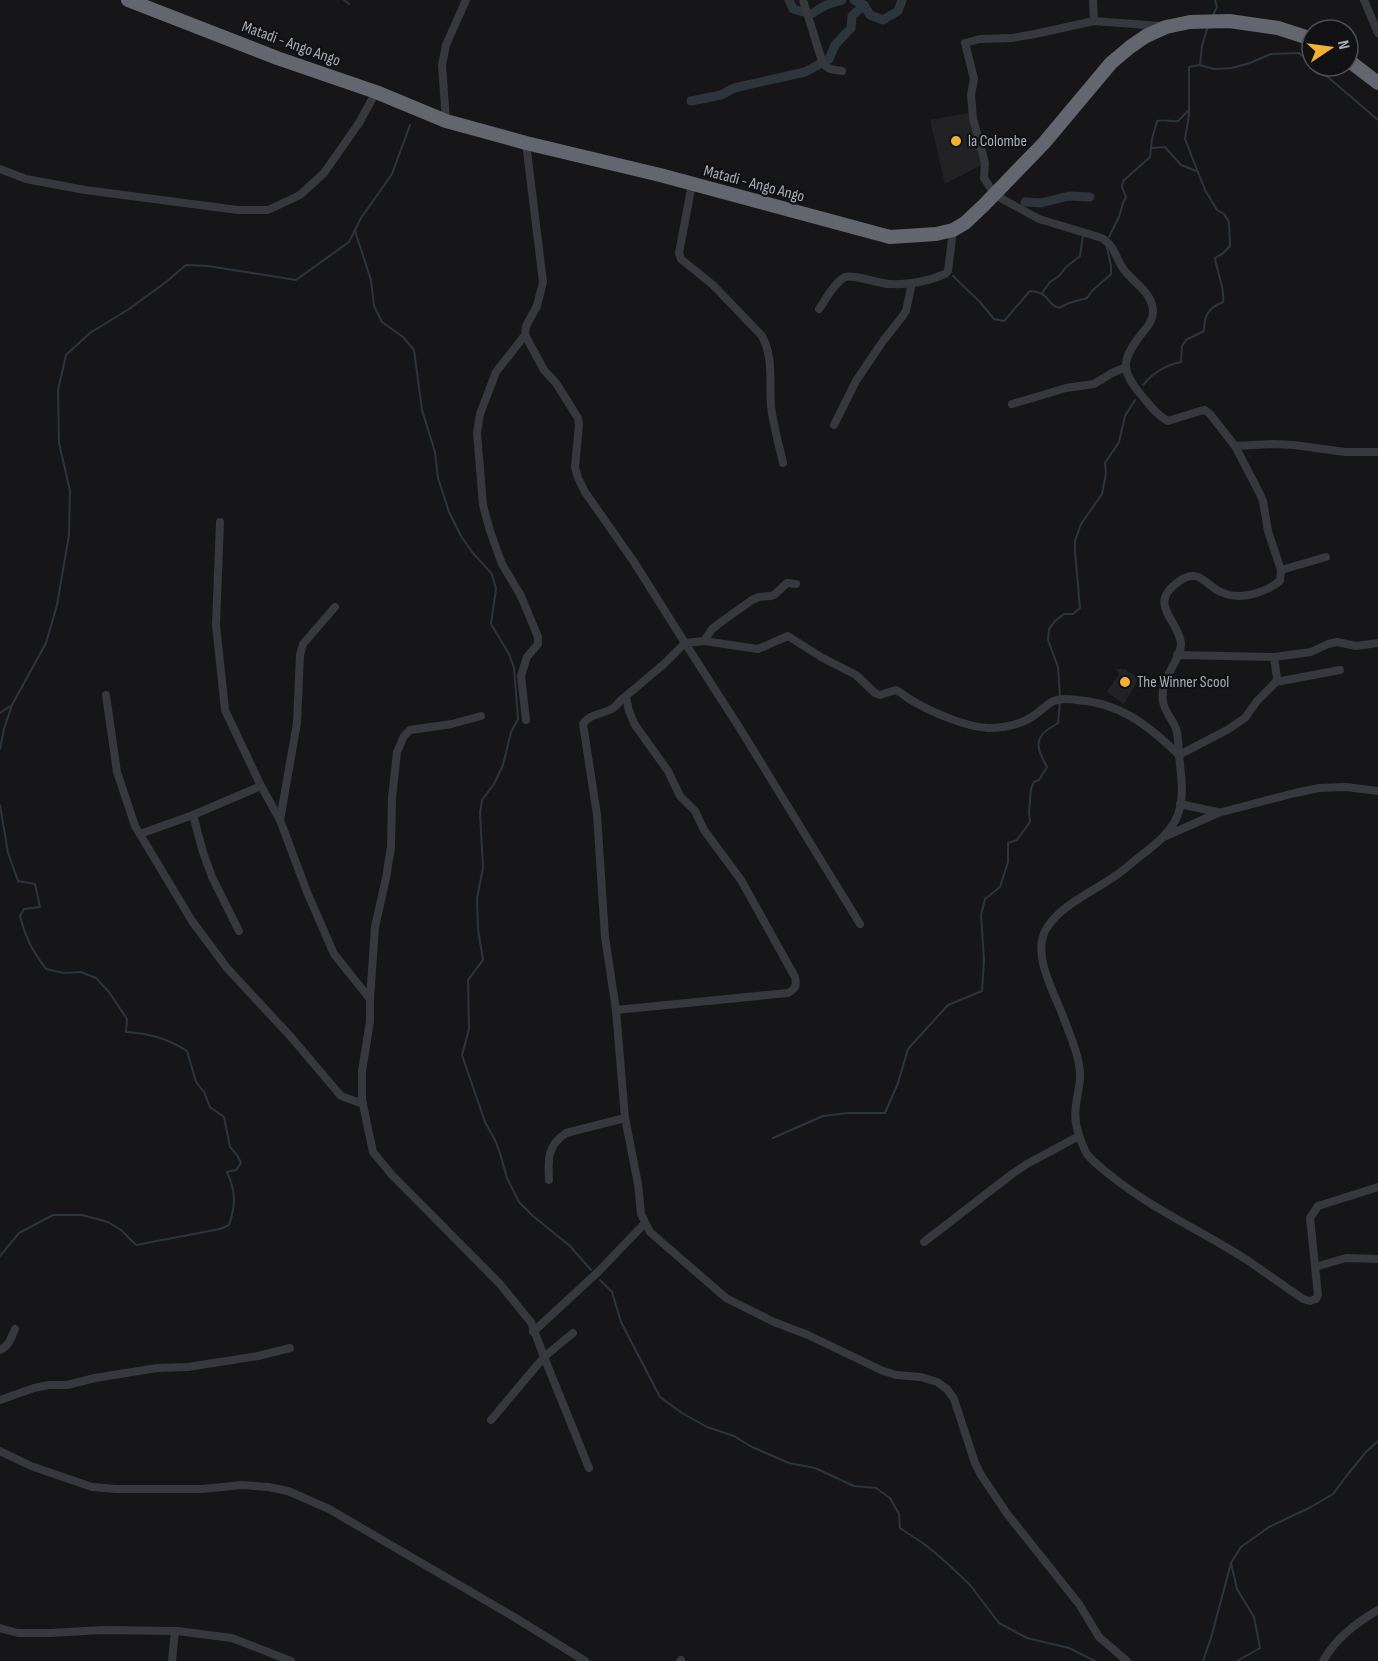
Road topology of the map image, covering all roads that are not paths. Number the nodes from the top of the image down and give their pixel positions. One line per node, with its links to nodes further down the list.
1 (128, 0): 13 (highway, Matadi - Ango Ango)
2 (466, 0): 14 (street)
3 (803, 0): 11 (street)
4 (1093, 0): 6 (street)
5 (1364, 0): 8 (street)
6 (1094, 21): 7 (street); 18 (street)
7 (1166, 27): 9 (highway, Matadi - Ango Ango); 18 (highway, Matadi - Ango Ango)
8 (1378, 33)
9 (1300, 35)
10 (1360, 70): 12 (highway)
11 (842, 71)
12 (1378, 84)
13 (376, 92): 14 (highway, Matadi - Ango Ango); 16 (street)
14 (446, 121): 15 (highway, Matadi - Ango Ango)
15 (526, 143): 17 (highway, Matadi - Ango Ango); 22 (street)
16 (0, 169)
17 (692, 184): 19 (highway, Matadi - Ango Ango); 28 (street)
18 (995, 195): 19 (highway, Matadi - Ango Ango); 23 (street)
19 (953, 230): 20 (street)
20 (912, 283): 21 (street); 25 (street)
21 (819, 309)
22 (525, 335): 35 (street); 44 (street)
23 (1126, 367): 24 (street); 26 (street)
24 (1012, 404)
25 (834, 425)
26 (1235, 446): 27 (street); 31 (street)
27 (1378, 452)
28 (783, 463)
29 (219, 522): 46 (street)
30 (1326, 557): 31 (street)
31 (1281, 570): 37 (street)
32 (796, 584): 34 (street)
33 (335, 607): 51 (street)
34 (704, 641): 35 (street); 45 (street)
35 (685, 643): 42 (street); 54 (street)
36 (1378, 643): 38 (street)
37 (1177, 655): 38 (street); 45 (street)
38 (1274, 657): 40 (street)
39 (1340, 670): 40 (street)
40 (1276, 682): 45 (street)
41 (106, 695): 52 (street)
42 (626, 697): 57 (street); 57 (street)
43 (481, 716): 56 (street)
44 (526, 720)
45 (1179, 754): 48 (street)
46 (261, 786): 50 (street); 51 (street)
47 (1378, 791): 49 (street)
48 (1180, 804): 49 (street); 53 (street)
49 (1218, 813): 53 (street)
50 (193, 815): 52 (street); 55 (street)
51 (280, 820): 56 (street)
52 (140, 834): 58 (street)
53 (1164, 837): 60 (street)
54 (860, 924)
55 (238, 931)
56 (370, 999): 58 (street)
57 (616, 1010): 59 (street)
58 (363, 1104): 68 (street)
59 (625, 1118): 61 (street); 63 (street)
60 (1079, 1136): 64 (street); 66 (street)
61 (549, 1180)
62 (1378, 1187): 66 (street)
63 (645, 1223): 68 (street); 84 (street)
64 (924, 1242)
65 (1378, 1259): 66 (street)
66 (1315, 1267)
67 (15, 1329): 71 (street)
68 (534, 1332): 72 (street)
69 (573, 1333): 72 (street)
70 (290, 1348): 73 (street)
71 (0, 1350)
72 (544, 1357): 74 (street); 76 (street)
73 (0, 1400)
74 (491, 1420)
75 (0, 1451): 83 (street)
76 (590, 1468)
77 (1378, 1610): 80 (street)
78 (0, 1628): 79 (street)
79 (175, 1631): 81 (street); 82 (street)
80 (1325, 1660)
81 (172, 1661)
82 (291, 1661)
83 (585, 1661)
84 (1127, 1661)

